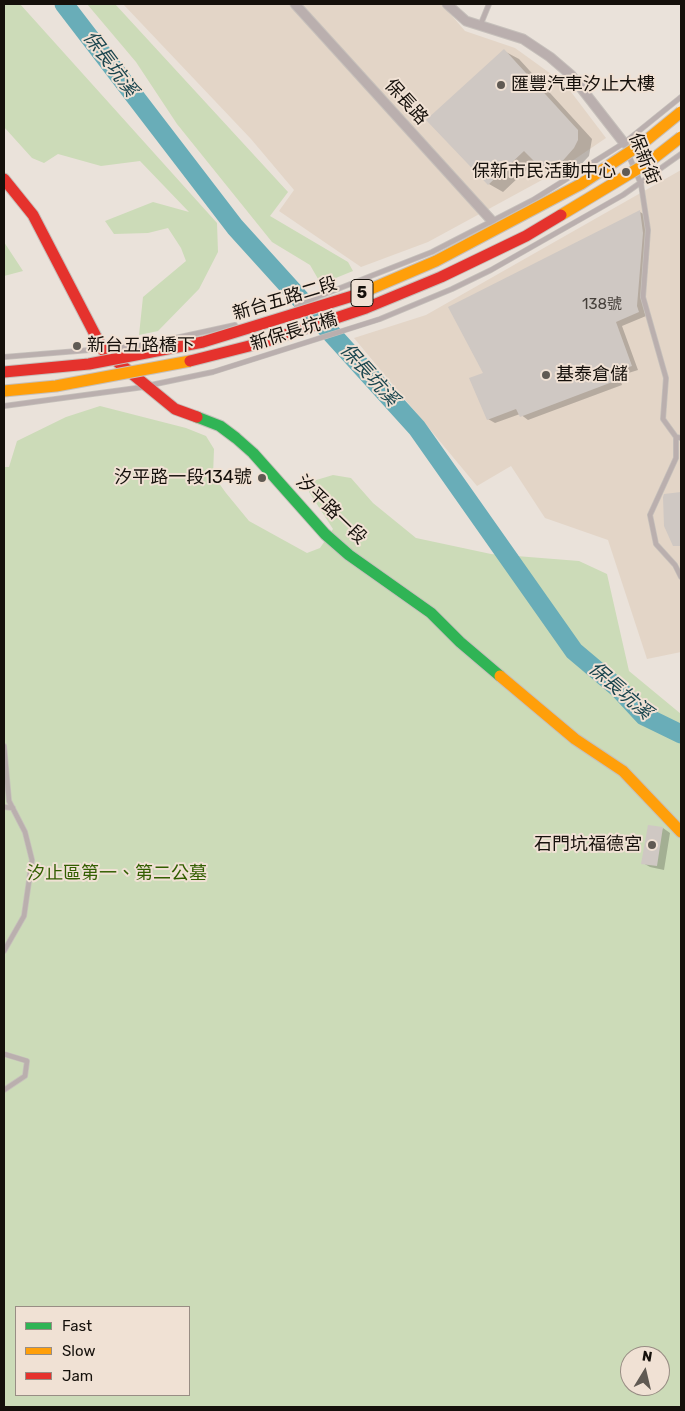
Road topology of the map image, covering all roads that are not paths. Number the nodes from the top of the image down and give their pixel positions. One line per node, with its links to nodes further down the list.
1 (295, 4): 12 (street, 保長路)
2 (447, 4): 4 (street, 保新街)
3 (489, 4): 4 (lane)
4 (480, 27): 8 (street, 保新街)
5 (681, 97): 8 (lane, 新保長坑橋)
6 (681, 112): 17 (main road, 新台五路二段 / 5, bridge)
7 (681, 136): 19 (main road, 新台五路二段 / 5, bridge)
8 (624, 143): 11 (lane, 保新街); 12 (lane, 新保長坑橋)
9 (681, 154): 11 (lane, 新保長坑橋)
10 (4, 180): 15 (main road, 汐平路一段)
11 (641, 184): 18 (lane, 新保長坑橋); 21 (lane, 保新街)
12 (492, 222): 13 (lane, 新保長坑橋)
13 (294, 306)
14 (257, 319): 15 (lane, 新保長坑橋)
15 (103, 350): 16 (lane, 新保長坑橋); 18 (main road, 汐平路一段)
16 (4, 357)
17 (4, 372)
18 (145, 387): 20 (lane, 新保長坑橋); 26 (main road, 汐平路一段)
19 (4, 390)
20 (4, 406)
21 (679, 438): 22 (lane, 保新街)
22 (681, 577)
23 (4, 746): 25 (lane)
24 (4, 807): 25 (lane)
25 (13, 808): 27 (lane)
26 (681, 832)
27 (4, 951)
28 (4, 1054): 29 (lane)
29 (4, 1090)

